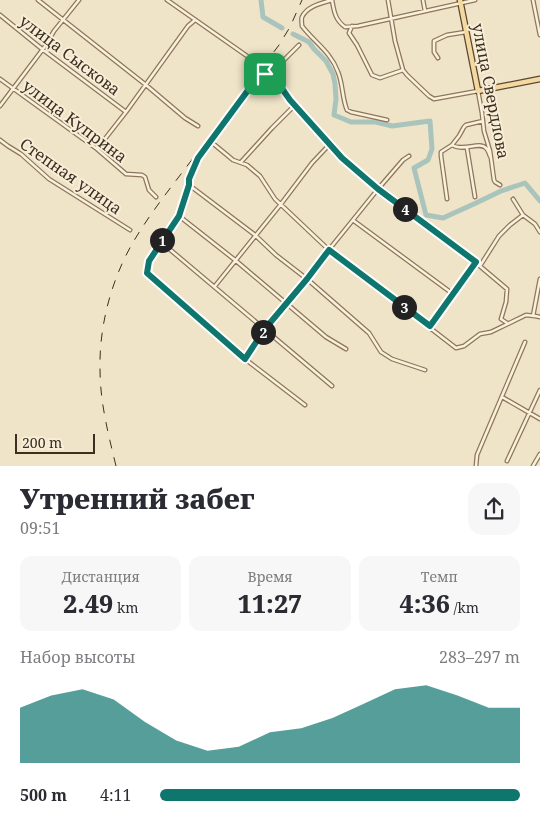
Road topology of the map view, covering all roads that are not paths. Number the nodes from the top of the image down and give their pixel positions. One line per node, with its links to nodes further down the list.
1 (38, 0): 13 (street)
2 (79, 0): 13 (street)
3 (167, 0): 14 (street)
4 (332, 0): 15 (street); 32 (street)
5 (388, 0): 12 (street)
6 (423, 0): 10 (street)
7 (475, 0): 9 (street)
8 (533, 0): 17 (street)
9 (461, 2): 10 (street); 16 (main road, улица Свердлова)
10 (425, 11): 12 (street)
11 (0, 15): 19 (street, улица Сыскова)
12 (391, 18): 15 (street); 22 (street)
13 (63, 20): 19 (street); 26 (street)
14 (195, 20): 20 (street); 26 (street)
15 (352, 26): 22 (street)
16 (467, 32): 21 (street); 28 (main road, улица Свердлова)
17 (540, 35)
18 (300, 45): 25 (street)
19 (42, 49): 27 (street); 31 (street, улица Сыскова)
20 (247, 56)
21 (438, 58)
22 (403, 70): 28 (street)
23 (0, 79): 27 (street, улица Куприна)
24 (540, 79): 28 (main road)
25 (278, 83): 29 (street); 36 (street)
26 (146, 85): 31 (street); 34 (street)
27 (13, 89): 30 (street); 40 (street, улица Куприна)
28 (478, 91): 33 (street, улица Свердлова)
29 (295, 105): 37 (street); 43 (street)
30 (0, 106)
31 (126, 112): 40 (street)
32 (387, 120)
33 (483, 121): 38 (street); 42 (street, улица Свердлова)
34 (198, 126)
35 (0, 140): 55 (street, Степная улица)
36 (210, 141): 43 (street); 44 (street)
37 (330, 144): 46 (street); 51 (street)
38 (452, 145): 39 (street); 49 (street)
39 (467, 148): 42 (street); 48 (street)
40 (97, 150): 47 (street, улица Куприна)
41 (409, 156): 46 (street)
42 (491, 157): 45 (street, улица Свердлова)
43 (241, 162): 51 (street)
44 (189, 185): 53 (street); 57 (street)
45 (500, 185)
46 (378, 189): 54 (street); 61 (street)
47 (156, 197)
48 (475, 197)
49 (447, 199)
50 (513, 199): 52 (street)
51 (281, 204): 57 (street); 59 (street)
52 (524, 215): 56 (street); 62 (street)
53 (179, 216): 58 (street); 60 (street)
54 (354, 221): 59 (street); 66 (street)
55 (130, 230)
56 (540, 232)
57 (255, 235): 60 (street); 63 (street)
58 (161, 242): 65 (street); 75 (street)
59 (329, 250): 63 (street); 71 (street)
60 (235, 260): 65 (street); 67 (street)
61 (476, 262): 62 (street); 66 (street)
62 (480, 266): 70 (street)
63 (307, 279): 67 (street); 76 (street)
64 (540, 279): 68 (street)
65 (215, 286): 72 (street)
66 (453, 294): 71 (street)
67 (286, 303): 72 (street); 74 (street)
68 (532, 316): 69 (street); 70 (street)
69 (540, 317)
70 (507, 323): 71 (street)
71 (430, 326)
72 (264, 330): 75 (street); 77 (street)
73 (525, 342): 79 (street)
74 (346, 349)
75 (245, 359): 80 (street)
76 (425, 370)
77 (332, 386)
78 (540, 390): 81 (street)
79 (502, 397): 81 (street); 85 (street)
80 (305, 405)
81 (529, 413): 82 (street); 84 (street)
82 (540, 419)
83 (540, 454): 86 (street)
84 (507, 461)
85 (476, 466)
86 (533, 466)

